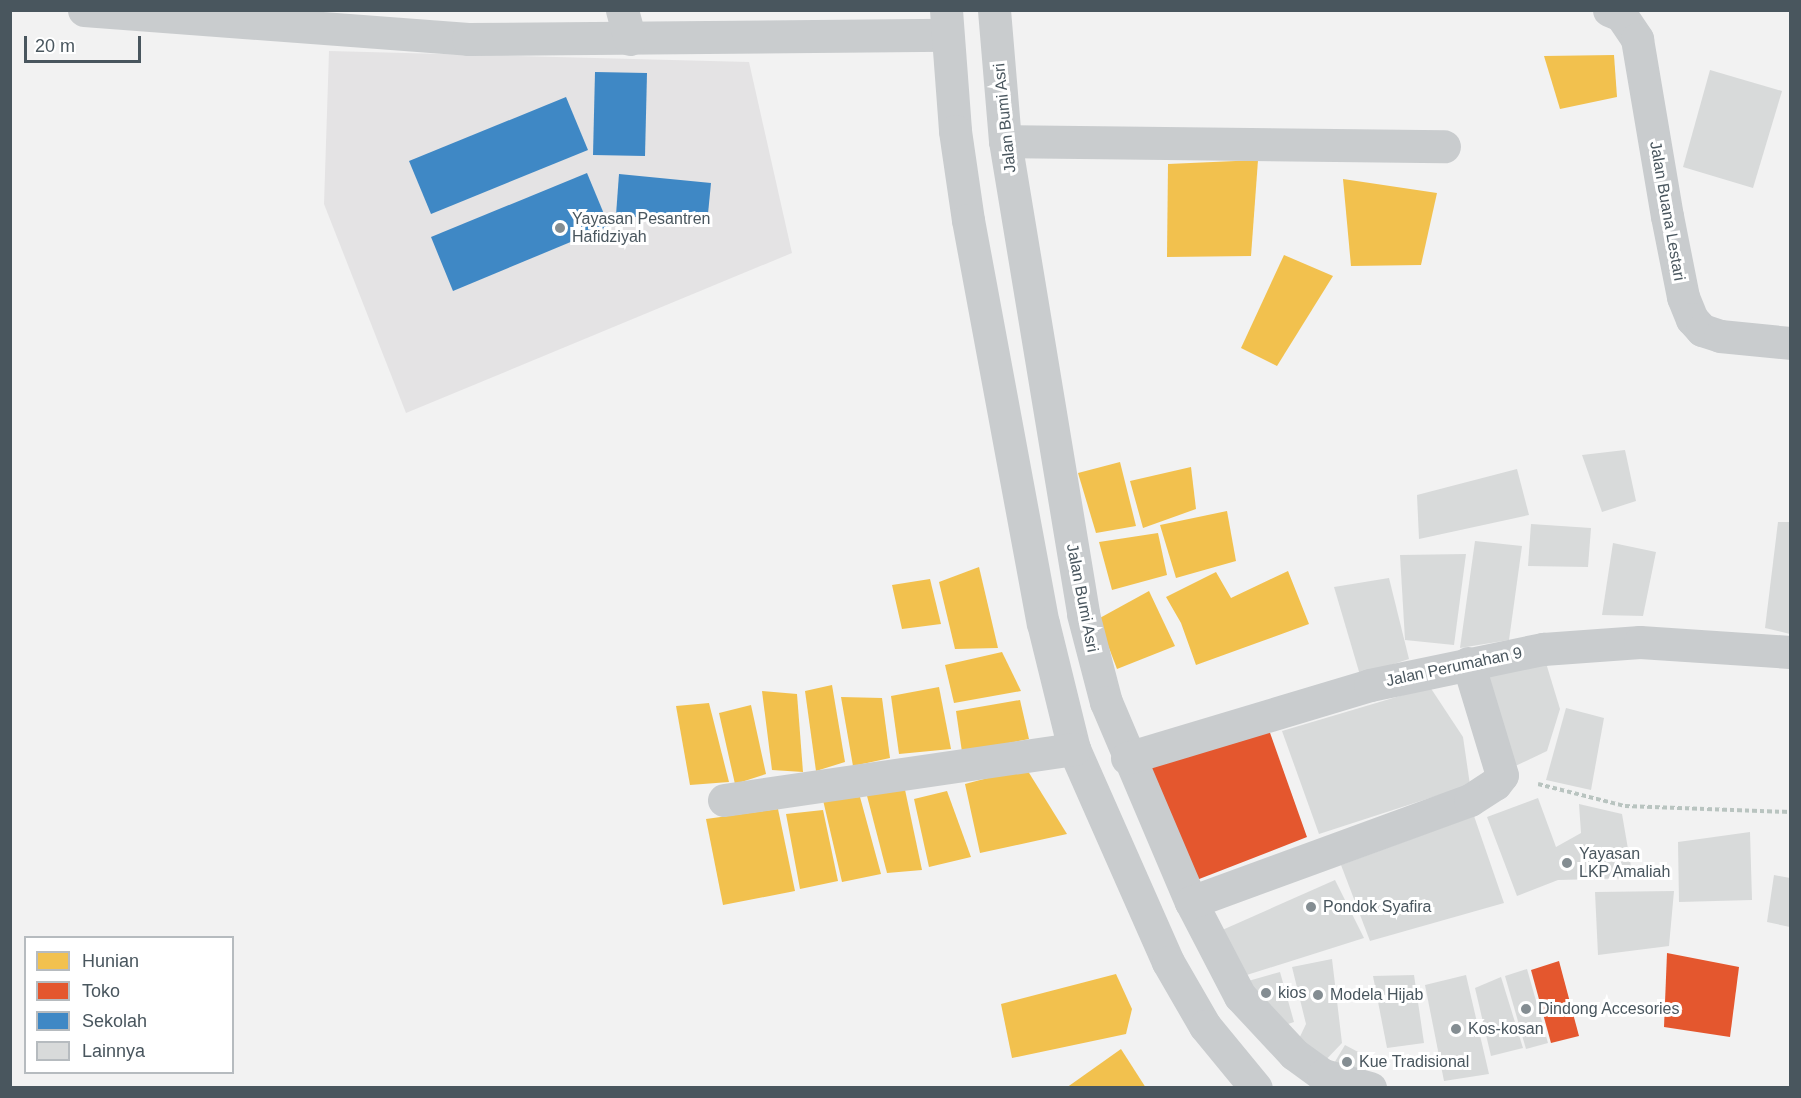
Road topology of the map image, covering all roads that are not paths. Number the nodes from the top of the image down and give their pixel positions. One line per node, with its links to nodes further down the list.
1 (84, 10): 5 (street)
2 (994, 10): 6 (street, Jalan Bumi Asri)
3 (1609, 10): 8 (street, Jalan Buana Lestari)
4 (946, 23): 5 (street); 10 (street)
5 (626, 25)
6 (1005, 141): 7 (street); 9 (street, Jalan Bumi Asri)
7 (1444, 146)
8 (1791, 343)
9 (1083, 614): 10 (street); 14 (street, Jalan Bumi Asri)
10 (1043, 623): 13 (street)
11 (1791, 652): 12 (street, Jalan Perumahan 9)
12 (1468, 663): 14 (street, Jalan Perumahan 9); 16 (street)
13 (1074, 749): 15 (street); 17 (street)
14 (1127, 759): 16 (street, Jalan Bumi Asri)
15 (724, 800)
16 (1191, 902): 18 (street, Jalan Bumi Asri)
17 (1256, 1088)
18 (1370, 1088)

